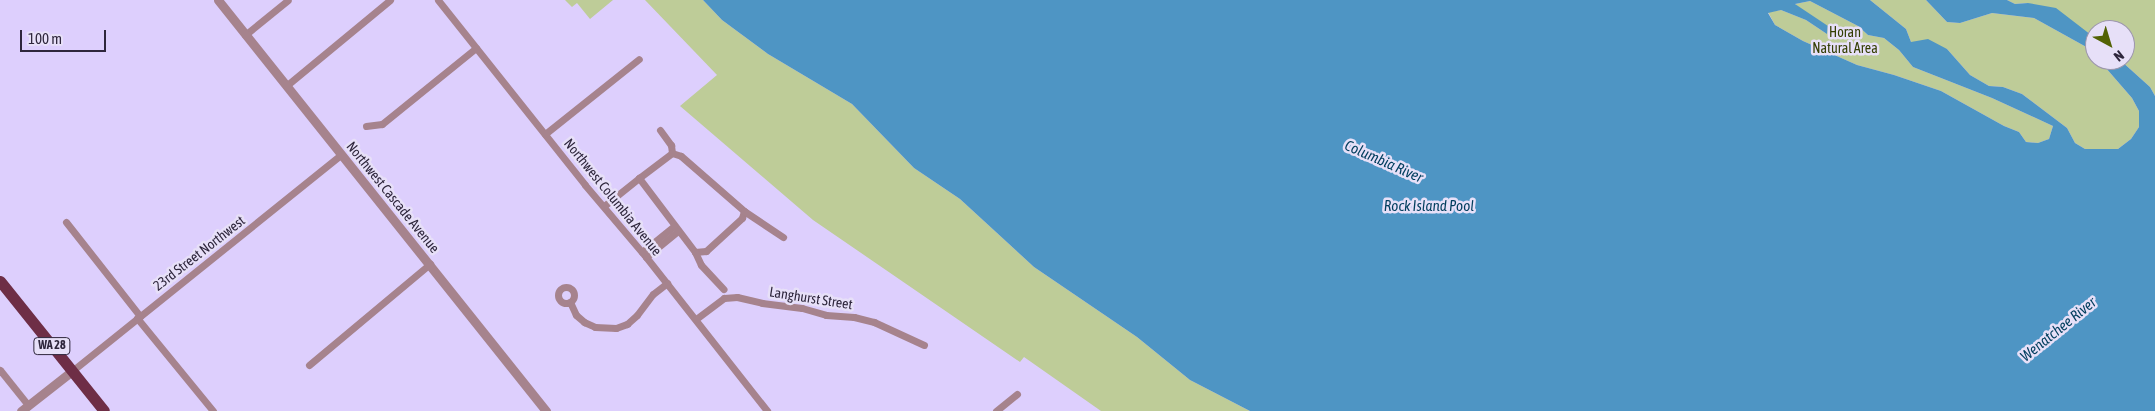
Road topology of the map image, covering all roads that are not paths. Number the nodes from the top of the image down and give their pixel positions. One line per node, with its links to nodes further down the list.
1 (218, 0): 5 (street, Northwest Cascade Avenue)
2 (288, 0): 5 (street)
3 (390, 0): 8 (street)
4 (438, 0): 6 (street, Northwest Columbia Avenue)
5 (245, 35): 8 (street, Northwest Cascade Avenue)
6 (476, 48): 9 (street); 11 (street, Northwest Columbia Avenue)
7 (639, 59): 11 (street)
8 (286, 86): 13 (street, Northwest Cascade Avenue)
9 (366, 126)
10 (660, 130): 12 (street)
11 (545, 134): 15 (street, Northwest Columbia Avenue)
12 (672, 153): 14 (street); 16 (street)
13 (341, 155): 22 (street, Northwest Cascade Avenue); 27 (street, 23rd Street Northwest)
14 (639, 178): 15 (street); 18 (street)
15 (604, 206): 21 (street, Northwest Columbia Avenue)
16 (744, 211): 19 (street); 20 (street)
17 (66, 222): 27 (street)
18 (676, 228): 20 (street); 21 (street)
19 (783, 237)
20 (695, 252): 25 (street)
21 (644, 255): 24 (street, Northwest Columbia Avenue)
22 (430, 264): 30 (street); 37 (street, Northwest Cascade Avenue)
23 (0, 281): 32 (highway, WA 28)
24 (667, 283): 26 (street); 28 (street, Northwest Columbia Avenue)
25 (723, 290)
26 (570, 302)
27 (138, 317): 32 (street, 23rd Street Northwest); 36 (street)
28 (696, 320): 29 (street, Langhurst Street); 38 (street, Northwest Columbia Avenue)
29 (924, 345)
30 (309, 366)
31 (0, 370): 34 (street)
32 (72, 371): 34 (street); 35 (highway, WA 28)
33 (1017, 394): 39 (street)
34 (25, 408)
35 (104, 411)
36 (213, 411)
37 (546, 411)
38 (767, 411)
39 (996, 411)

